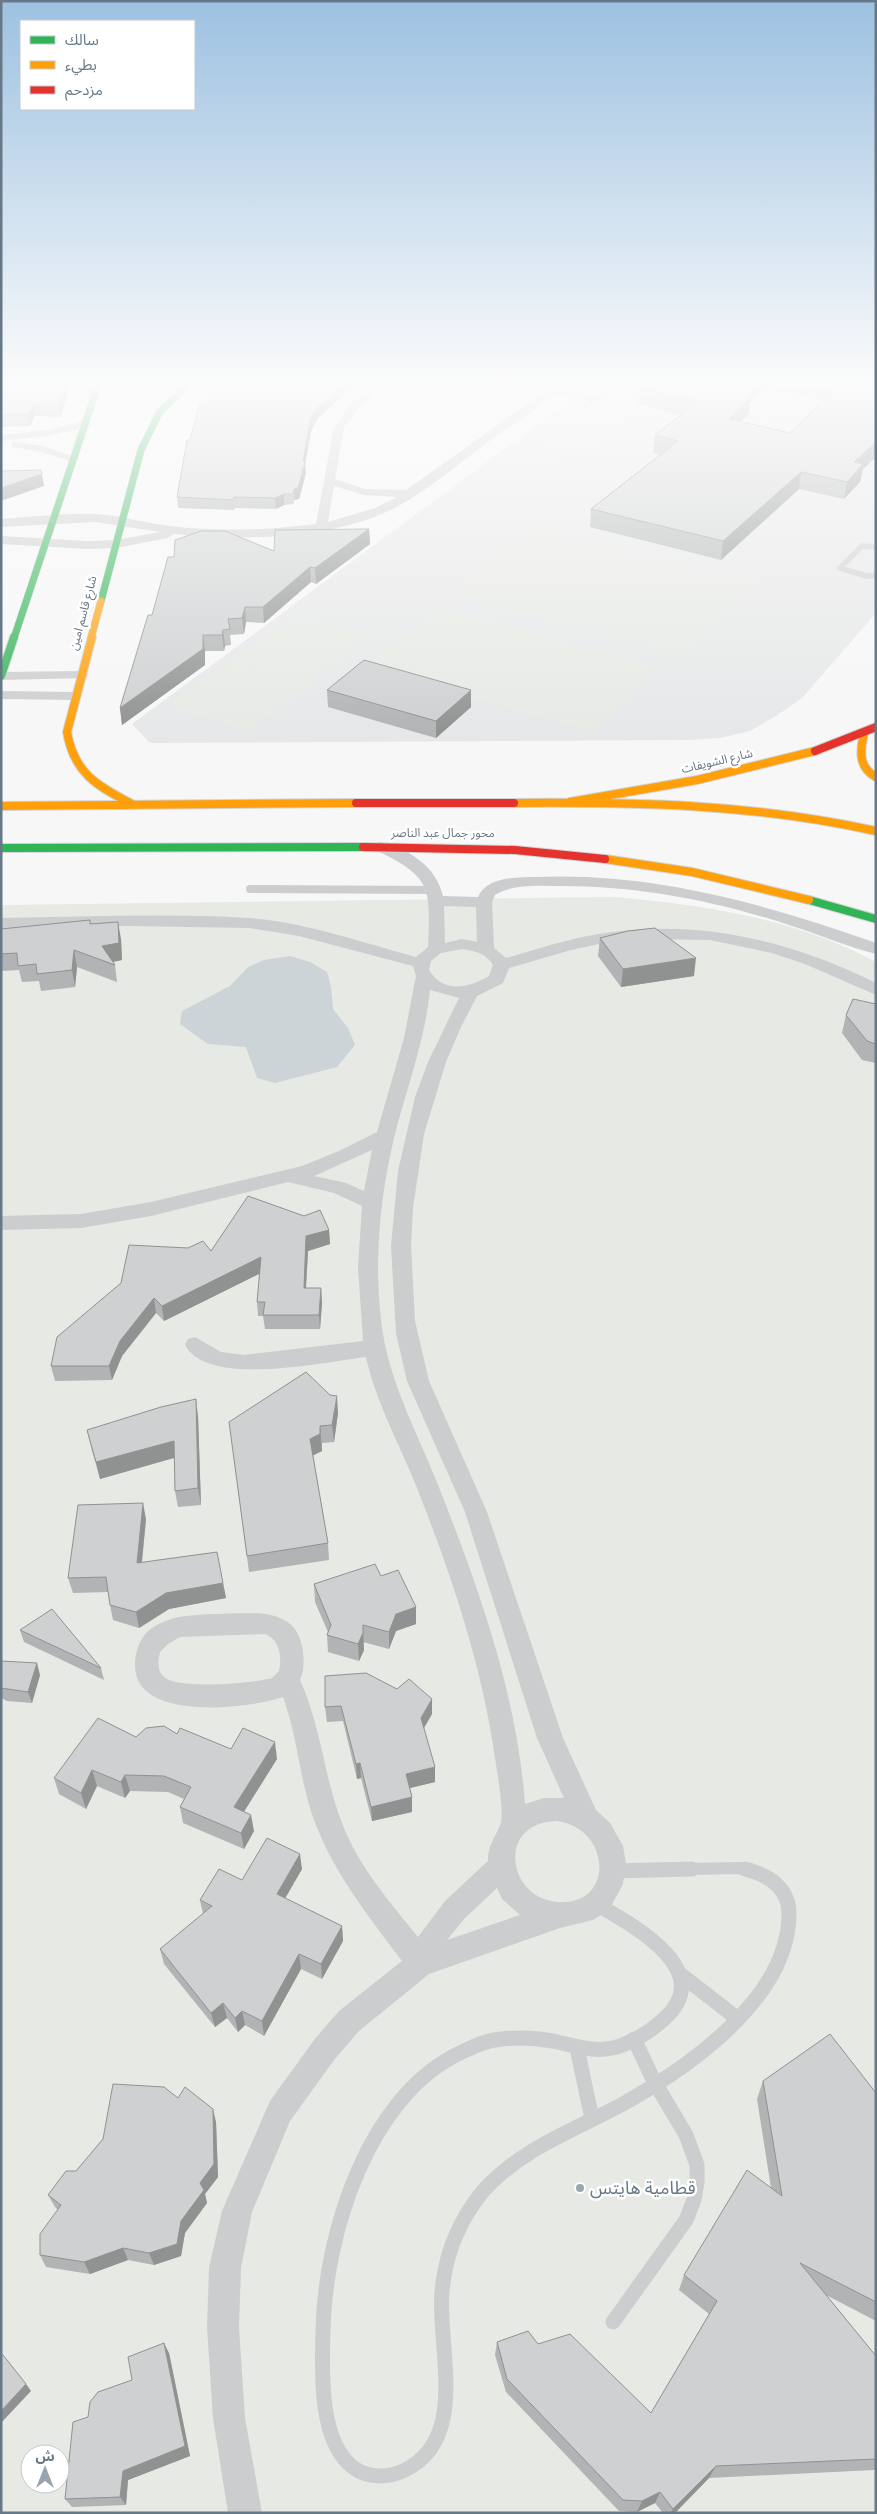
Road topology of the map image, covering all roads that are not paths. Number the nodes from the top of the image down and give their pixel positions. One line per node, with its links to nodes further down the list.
1 (59, 502): 5 (main road)
2 (127, 502): 6 (main road, شارع قاسم امين)
3 (325, 502): 8 (street)
4 (395, 502): 8 (street)
5 (53, 519): 6 (street); 7 (street); 11 (main road)
6 (122, 521): 9 (street); 12 (main road, شارع قاسم امين)
7 (1, 523)
8 (321, 527): 9 (street)
9 (182, 532): 12 (street)
10 (1, 540): 11 (street)
11 (45, 543): 12 (street); 16 (main road)
12 (116, 544): 15 (main road, شارع قاسم امين)
13 (876, 547): 14 (lane)
14 (876, 575)
15 (81, 675): 16 (street); 18 (main road, شارع قاسم امين)
16 (1, 676)
17 (1, 695): 18 (street)
18 (75, 696): 23 (main road, شارع قاسم امين)
19 (876, 727): 20 (main road, شارع الشويفات)
20 (864, 733): 21 (main road); 22 (main road, شارع الشويفات)
21 (876, 777)
22 (560, 803): 23 (main road); 25 (main road)
23 (132, 804): 24 (main road)
24 (1, 806)
25 (876, 831)
26 (380, 847): 27 (main road, محور جمال عبد الناصر); 29 (street); 31 (main road, محور جمال عبد الناصر)
27 (1, 848)
28 (250, 889): 29 (lane)
29 (435, 896): 30 (street); 33 (street)
30 (484, 902): 34 (street); 35 (street)
31 (876, 919)
32 (1, 923): 37 (street)
33 (436, 948): 35 (street); 37 (street)
34 (876, 949)
35 (486, 950): 36 (street)
36 (500, 965): 38 (street); 39 (street)
37 (421, 971): 39 (street); 40 (street)
38 (876, 990)
39 (470, 993): 47 (street)
40 (386, 1135): 41 (street); 42 (street)
41 (286, 1176): 42 (street); 43 (street)
42 (371, 1202): 45 (street)
43 (1, 1223)
44 (196, 1345): 45 (street)
45 (375, 1348): 48 (street)
46 (288, 1681): 46 (street); 53 (street)
47 (586, 1818): 48 (street); 50 (street)
48 (514, 1825): 49 (street)
49 (501, 1867): 52 (street); 53 (street)
50 (613, 1870): 51 (street); 55 (lane)
51 (595, 1904): 52 (street); 54 (lane)
52 (557, 1916): 53 (street)
53 (421, 1963): 61 (street)
54 (680, 1974): 55 (lane); 56 (lane)
55 (738, 2019): 58 (lane)
56 (634, 2039): 57 (lane); 58 (lane)
57 (577, 2048): 59 (lane); 59 (lane)
58 (656, 2084): 59 (lane); 60 (lane)
59 (592, 2119)
60 (613, 2322)
61 (245, 2513)

